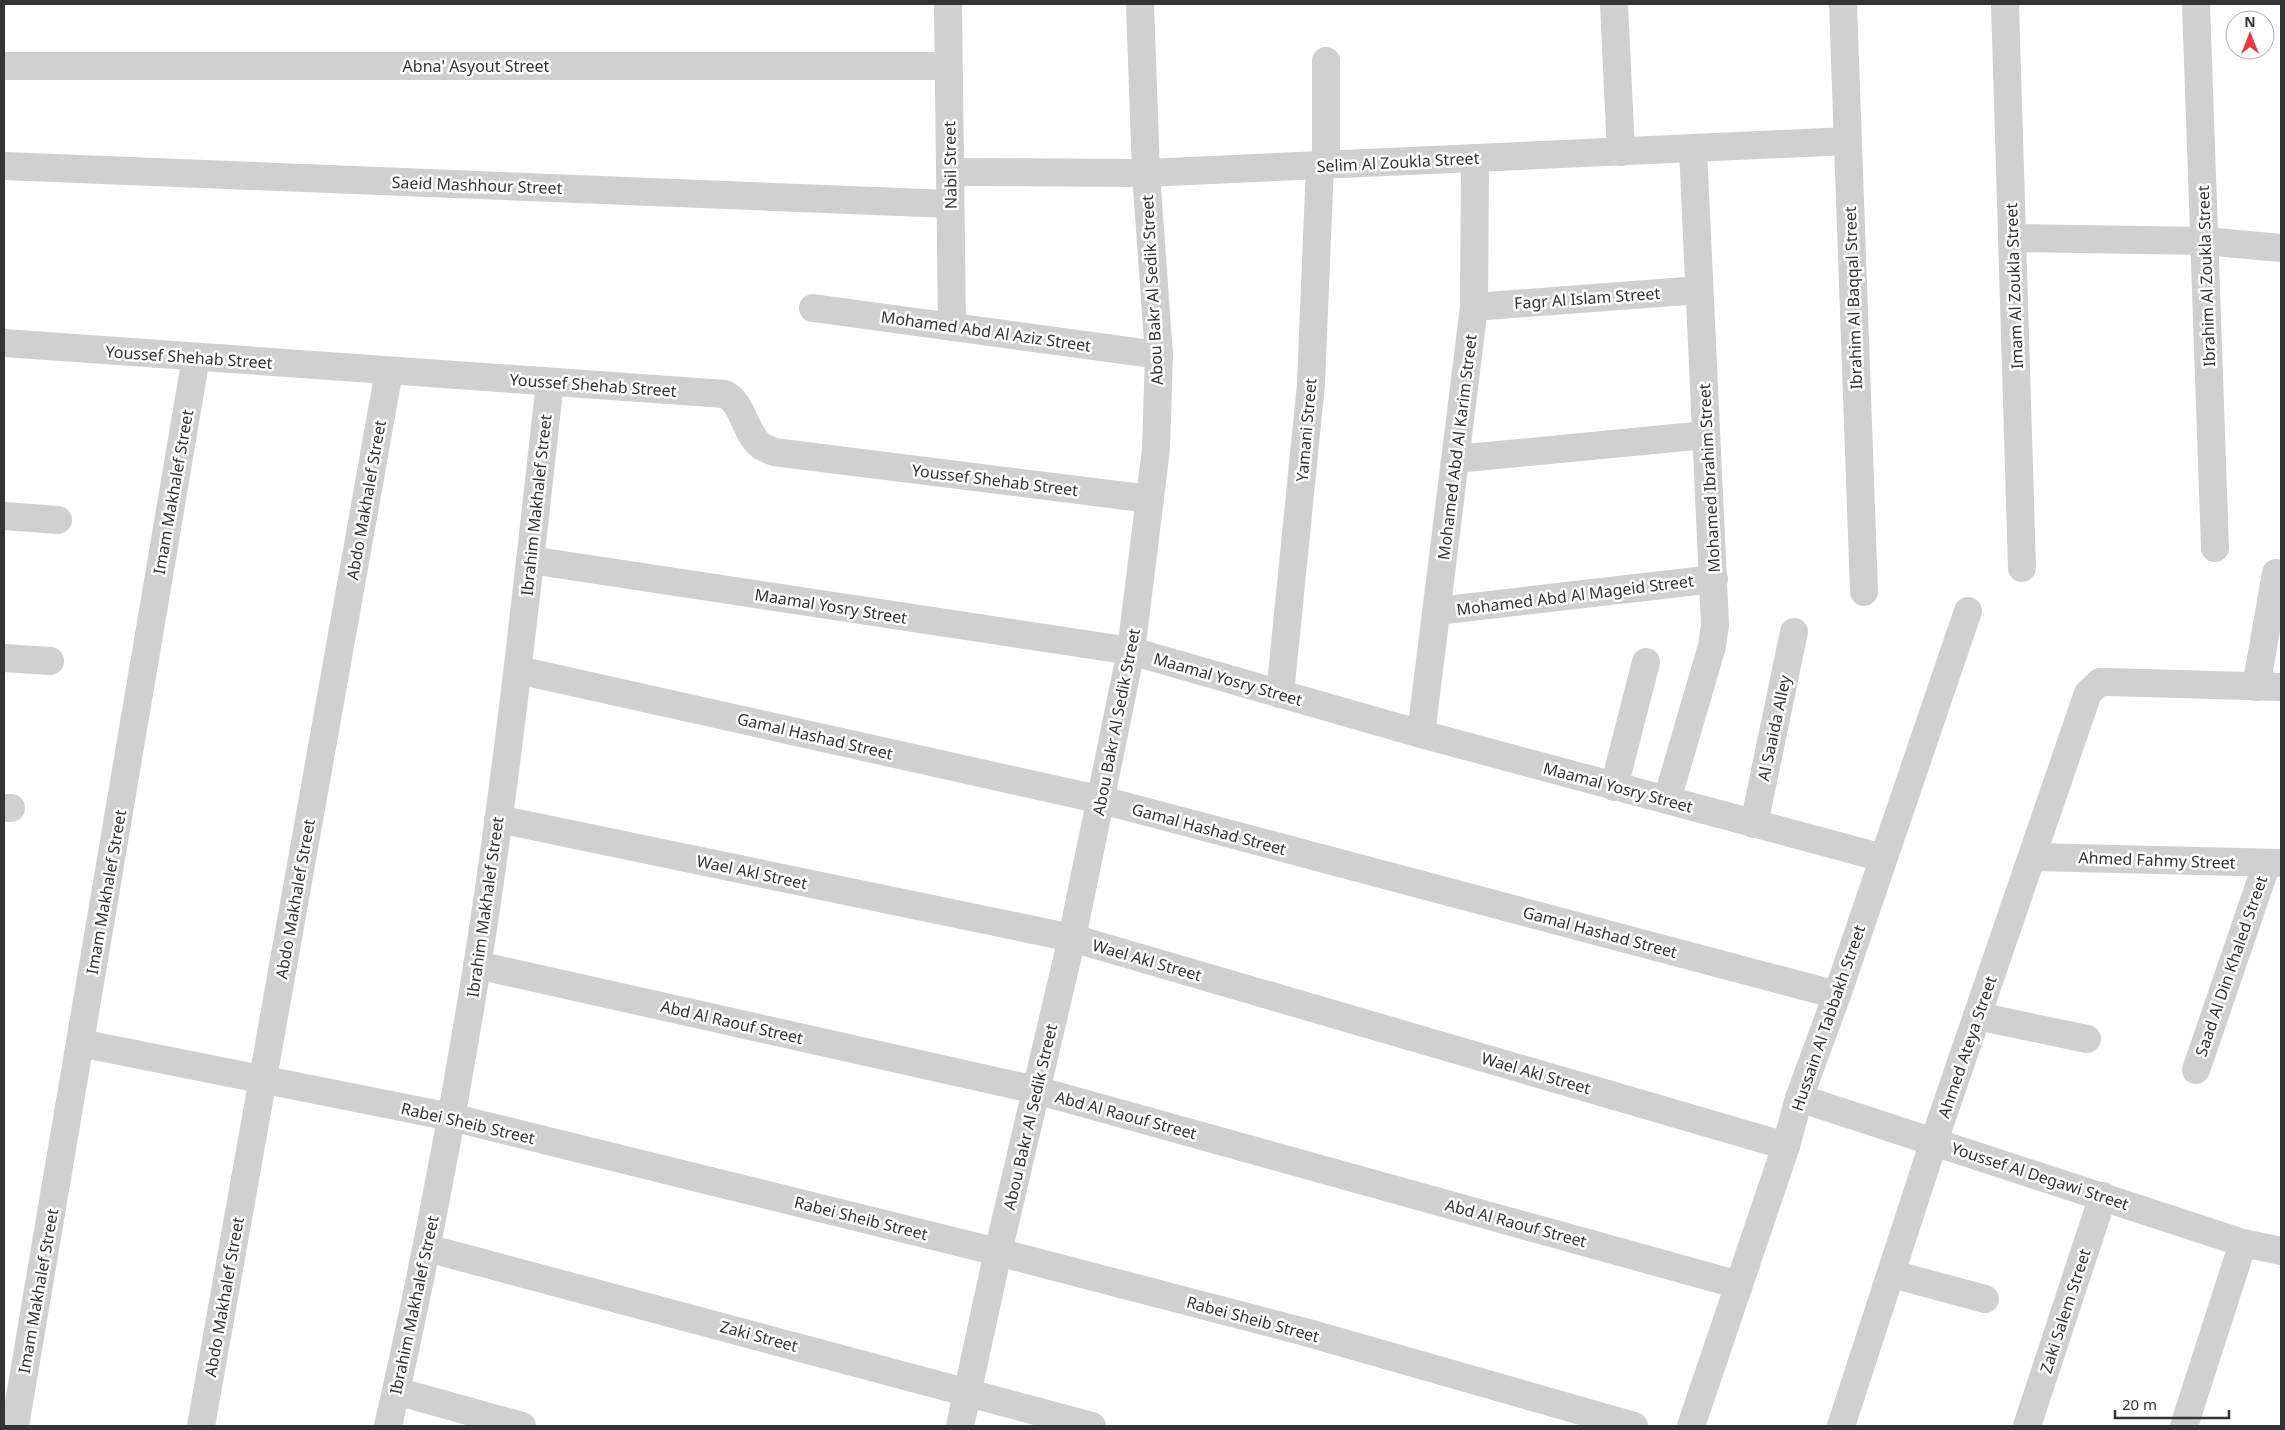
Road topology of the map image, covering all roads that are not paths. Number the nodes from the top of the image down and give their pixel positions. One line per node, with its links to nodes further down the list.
1 (948, 4): 9 (street, Nabil Street)
2 (1140, 4): 17 (street, Abou Bakr Al Sedik Street)
3 (1614, 4): 12 (street)
4 (1843, 4): 10 (street, Ibrahim Al Baqqal Street)
5 (2005, 4): 19 (street, Imam Al Zoukla Street)
6 (2196, 4): 20 (street, Ibrahim Al Zoukla Street)
7 (1326, 61): 14 (street, Yamani Street)
8 (4, 66): 9 (street, Abna' Asyout Street)
9 (948, 66): 16 (street, Nabil Street)
10 (1847, 141): 11 (street, Selim Al Zoukla Street); 41 (street, Ibrahim Al Baqqal Street)
11 (1693, 149): 12 (street, Selim Al Zoukla Street); 22 (street, Mohamed Ibrahim Street)
12 (1621, 152): 13 (street, Selim Al Zoukla Street)
13 (1475, 158): 14 (street, Selim Al Zoukla Street); 23 (street, Mohamed Abd Al Karim Street)
14 (1323, 165): 17 (street, Selim Al Zoukla Street); 51 (street, Yamani Street)
15 (4, 166): 18 (street, Saeid Mashhour Street)
16 (950, 172): 17 (street, Selim Al Zoukla Street); 18 (street, Nabil Street)
17 (1146, 173): 27 (street, Abou Bakr Al Sedik Street)
18 (950, 204): 25 (street, Nabil Street)
19 (2012, 238): 20 (street); 38 (street, Imam Al Zoukla Street)
20 (2205, 241): 21 (street); 36 (street, Ibrahim Al Zoukla Street)
21 (2281, 248)
22 (1699, 290): 23 (street, Fagr Al Islam Street); 31 (street, Mohamed Ibrahim Street)
23 (1474, 306): 32 (street, Mohamed Abd Al Karim Street)
24 (813, 308): 25 (street, Mohamed Abd Al Aziz Street)
25 (952, 327): 27 (street, Mohamed Abd Al Aziz Street)
26 (4, 343): 28 (street, Youssef Shehab Street)
27 (1159, 355): 33 (street, Abou Bakr Al Sedik Street)
28 (196, 357): 29 (street, Youssef Shehab Street); 66 (street, Imam Makhalef Street)
29 (389, 371): 30 (street, Youssef Shehab Street); 68 (street, Abdo Makhalef Street)
30 (550, 382): 33 (street, Youssef Shehab Street); 37 (street, Ibrahim Makhalef Street)
31 (1706, 434): 32 (street); 40 (street, Mohamed Ibrahim Street)
32 (1456, 459): 43 (street, Mohamed Abd Al Karim Street)
33 (1150, 499): 45 (street, Abou Bakr Al Sedik Street)
34 (4, 516): 35 (street)
35 (58, 520)
36 (2215, 548)
37 (530, 560): 45 (street, Maamal Yosry Street); 49 (street, Ibrahim Makhalef Street)
38 (2022, 568)
39 (2276, 572): 50 (street)
40 (1714, 580): 43 (street, Mohamed Abd Al Mageid Street); 55 (street, Mohamed Ibrahim Street)
41 (1864, 592)
42 (1968, 611): 59 (street, Hussain Al Tabbakh Street)
43 (1437, 612): 52 (street, Mohamed Abd Al Karim Street)
44 (1794, 632): 57 (street, Al Saaida Alley)
45 (1131, 651): 51 (street, Maamal Yosry Street); 54 (street, Abou Bakr Al Sedik Street)
46 (4, 658): 47 (street)
47 (50, 661)
48 (1646, 662): 53 (street)
49 (518, 670): 54 (street, Gamal Hashad Street); 56 (street, Ibrahim Makhalef Street)
50 (2268, 687): 58 (street, Ahmed Ateya Street)
51 (1280, 694): 52 (street, Maamal Yosry Street)
52 (1421, 734): 53 (street, Maamal Yosry Street)
53 (1614, 786): 55 (street, Maamal Yosry Street)
54 (1102, 800): 61 (street, Abou Bakr Al Sedik Street); 63 (street, Gamal Hashad Street)
55 (1667, 800): 57 (street, Maamal Yosry Street)
56 (498, 819): 61 (street, Wael Akl Street); 62 (street, Ibrahim Makhalef Street)
57 (1754, 824): 59 (street, Maamal Yosry Street)
58 (2033, 857): 60 (street, Ahmed Fahmy Street); 64 (street, Ahmed Ateya Street)
59 (1883, 858): 63 (street, Hussain Al Tabbakh Street)
60 (2274, 863): 67 (street, Saad Al Din Khaled Street)
61 (1072, 938): 69 (street, Abou Bakr Al Sedik Street); 73 (street, Wael Akl Street)
62 (477, 965): 69 (street, Abd Al Raouf Street); 71 (street, Ibrahim Makhalef Street)
63 (1837, 995): 70 (street, Hussain Al Tabbakh Street)
64 (1977, 1016): 65 (street); 72 (street, Ahmed Ateya Street)
65 (2087, 1039)
66 (80, 1043): 68 (street, Rabei Sheib Street); 84 (street, Imam Makhalef Street)
67 (2196, 1070)
68 (263, 1079): 71 (street, Rabei Sheib Street); 85 (street, Abdo Makhalef Street)
69 (1036, 1090): 78 (street, Abou Bakr Al Sedik Street); 80 (street, Abd Al Raouf Street)
70 (1799, 1098): 72 (street, Youssef Al Degawi Street); 73 (street, Hussain Al Tabbakh Street)
71 (451, 1117): 76 (street, Ibrahim Makhalef Street); 78 (street, Rabei Sheib Street)
72 (1934, 1141): 74 (street, Youssef Al Degawi Street); 79 (street, Ahmed Ateya Street)
73 (1786, 1146): 80 (street, Hussain Al Tabbakh Street)
74 (2104, 1196): 75 (street, Youssef Al Degawi Street); 93 (street, Zaki Salem Street)
75 (2243, 1243): 77 (street, Youssef Al Degawi Street); 94 (street)
76 (427, 1248): 82 (street, Ibrahim Makhalef Street); 83 (street, Zaki Street)
77 (2281, 1251)
78 (998, 1252): 83 (street, Abou Bakr Al Sedik Street); 90 (street, Rabei Sheib Street)
79 (1892, 1274): 81 (street); 92 (street, Ahmed Ateya Street)
80 (1739, 1285): 91 (street, Hussain Al Tabbakh Street)
81 (1985, 1299)
82 (396, 1391): 86 (street, Ibrahim Makhalef Street); 87 (street)
83 (968, 1392): 88 (street, Abou Bakr Al Sedik Street); 89 (street, Zaki Street)
84 (15, 1426)
85 (201, 1426)
86 (388, 1426)
87 (522, 1426)
88 (960, 1426)
89 (1092, 1426)
90 (1634, 1426)
91 (1691, 1426)
92 (1841, 1426)
93 (2027, 1426)
94 (2184, 1426)

